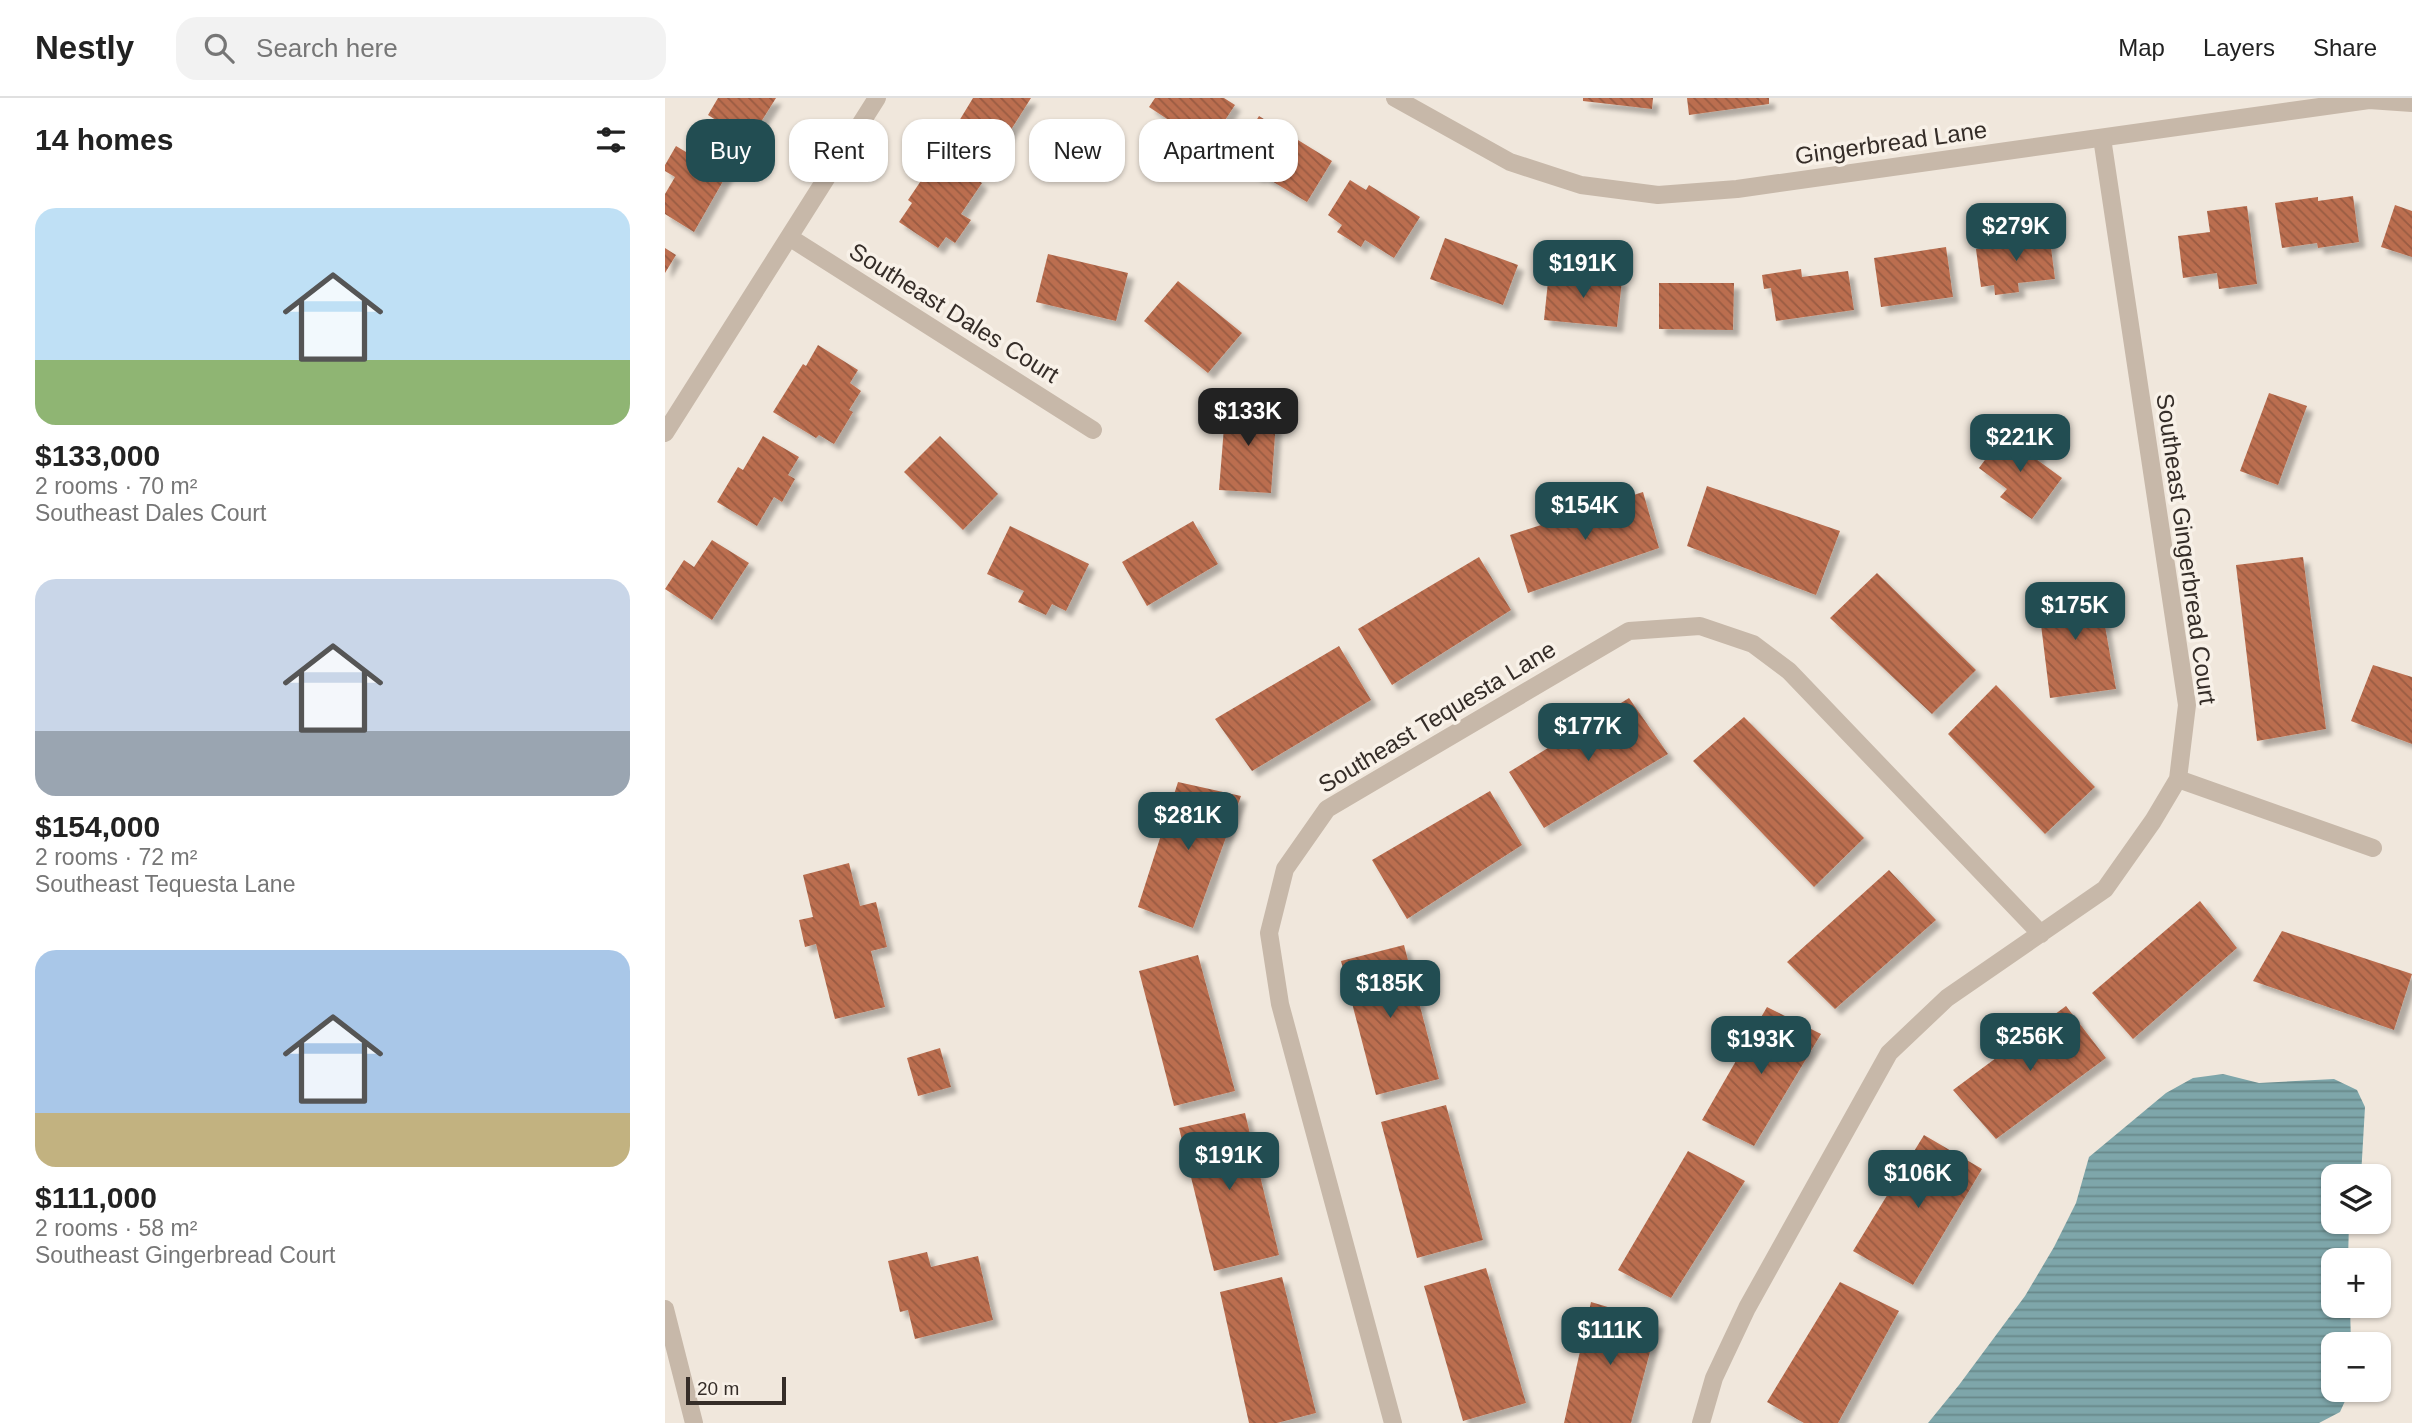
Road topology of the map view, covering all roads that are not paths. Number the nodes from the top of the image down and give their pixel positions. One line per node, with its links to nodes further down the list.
1 (877, 98): 5 (street)
2 (1395, 98): 4 (street, Gingerbread Lane)
3 (2412, 103): 4 (street, Gingerbread Lane)
4 (2102, 138): 8 (street, Southeast Gingerbread Court)
5 (789, 237): 6 (street, Southeast Dales Court); 7 (street)
6 (1093, 430)
7 (665, 433)
8 (2178, 779): 9 (street); 10 (street, Southeast Gingerbread Court)
9 (2373, 848)
10 (2041, 934): 13 (street, Southeast Tequesta Lane); 14 (street, Southeast Gingerbread Court)
11 (665, 1309): 12 (street)
12 (694, 1423)
13 (1393, 1423)
14 (1701, 1423)

